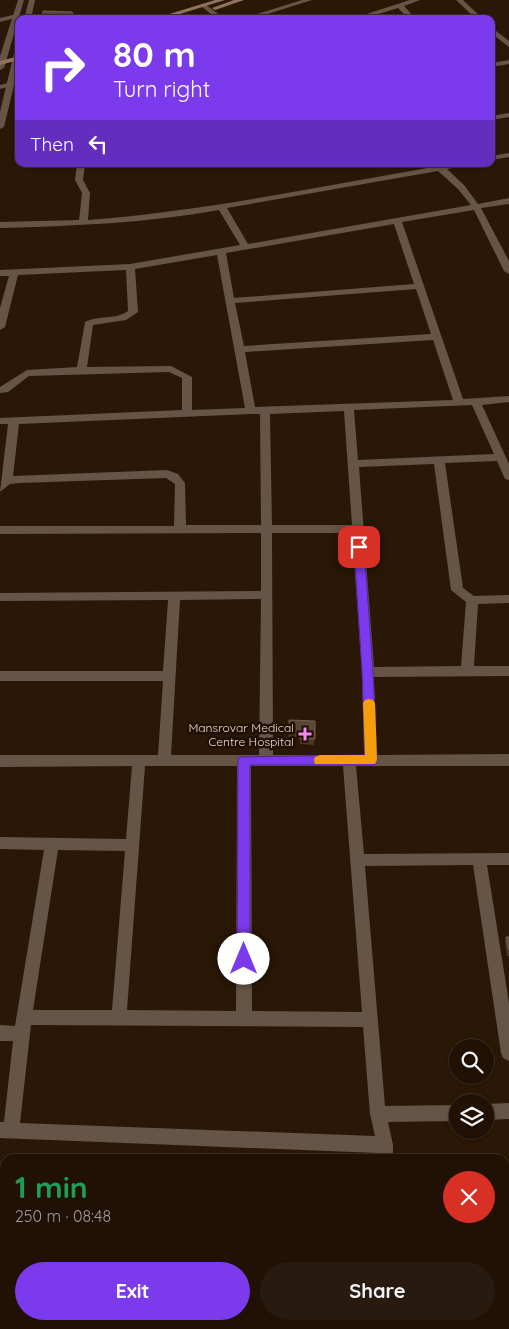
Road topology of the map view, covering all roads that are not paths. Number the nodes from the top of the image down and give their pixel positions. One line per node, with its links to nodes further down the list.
1 (21, 0): 10 (street)
2 (32, 0): 11 (street)
3 (222, 0): 9 (main road)
4 (242, 0): 9 (main road)
5 (309, 0): 15 (street)
6 (417, 0): 8 (street)
7 (459, 0): 18 (street)
8 (399, 5): 16 (street); 17 (street)
9 (206, 7): 12 (main road); 13 (main road); 14 (street)
10 (17, 15)
11 (28, 15)
12 (173, 15)
13 (186, 15)
14 (217, 15)
15 (258, 15)
16 (367, 15)
17 (409, 15)
18 (476, 15)
19 (15, 16): 20 (street)
20 (0, 20)
21 (15, 22): 27 (street)
22 (495, 33): 23 (street)
23 (509, 46)
24 (15, 62): 27 (main road)
25 (509, 62): 26 (street)
26 (495, 64)
27 (1, 65)
28 (15, 83): 29 (street); 32 (street)
29 (0, 87)
30 (509, 115): 31 (street)
31 (495, 117)
32 (0, 127)
33 (509, 155): 34 (street)
34 (495, 157)
35 (80, 167): 42 (street)
36 (432, 167): 40 (street)
37 (438, 167): 39 (street)
38 (509, 201): 39 (street)
39 (478, 206): 41 (street); 46 (street)
40 (222, 207): 42 (street); 44 (street)
41 (397, 220): 44 (street); 51 (street)
42 (83, 223): 43 (street)
43 (0, 225)
44 (245, 247): 45 (street)
45 (221, 252): 47 (street); 52 (street)
46 (505, 252): 48 (street)
47 (130, 267): 49 (street); 56 (street)
48 (509, 271)
49 (14, 272): 50 (street); 53 (street)
50 (0, 273)
51 (420, 286): 52 (street); 54 (street)
52 (231, 301): 55 (street)
53 (0, 326)
54 (437, 337): 55 (street); 60 (street)
55 (240, 349): 63 (street)
56 (82, 370): 57 (street); 64 (street)
57 (0, 390)
58 (509, 398): 59 (street)
59 (476, 402): 60 (street); 67 (street)
60 (460, 403): 61 (street)
61 (349, 407): 62 (street); 69 (street)
62 (265, 410): 63 (street); 72 (street)
63 (251, 411): 64 (street)
64 (187, 413): 66 (street)
65 (0, 421): 66 (street)
66 (14, 421): 71 (street)
67 (501, 458): 68 (street); 70 (street)
68 (439, 460): 69 (street); 79 (street)
69 (353, 464): 74 (street)
70 (509, 476)
71 (4, 484): 73 (street)
72 (266, 528): 73 (street); 74 (street); 76 (street)
73 (180, 529): 75 (street)
74 (358, 529): 82 (street)
75 (0, 530)
76 (267, 595): 77 (street); 89 (street)
77 (174, 596): 78 (street); 85 (street)
78 (0, 597)
79 (472, 600): 80 (street); 83 (street)
80 (509, 600)
81 (509, 671): 83 (street)
82 (368, 672): 83 (street); 91 (street)
83 (467, 672)
84 (0, 676): 85 (street)
85 (169, 676): 87 (street)
86 (139, 760): 87 (street); 93 (street); 96 (street)
87 (164, 760): 88 (street)
88 (244, 760): 89 (street); 102 (street)
89 (266, 760): 90 (street)
90 (349, 760): 91 (street); 99 (street)
91 (371, 760): 92 (street)
92 (509, 760)
93 (0, 761)
94 (0, 843): 95 (street)
95 (52, 844): 96 (street); 100 (street)
96 (133, 844): 101 (street)
97 (479, 859): 98 (street); 99 (street); 106 (street)
98 (509, 859)
99 (358, 860): 103 (street)
100 (24, 1016): 101 (street); 105 (street)
101 (118, 1018): 102 (street)
102 (244, 1019): 103 (street)
103 (370, 1020): 110 (street)
104 (0, 1033): 105 (street)
105 (22, 1034): 111 (street)
106 (509, 1053)
107 (509, 1111): 108 (street)
108 (494, 1112)
109 (449, 1113): 110 (street)
110 (378, 1114): 112 (street)
111 (5, 1130): 112 (street)
112 (385, 1152)

